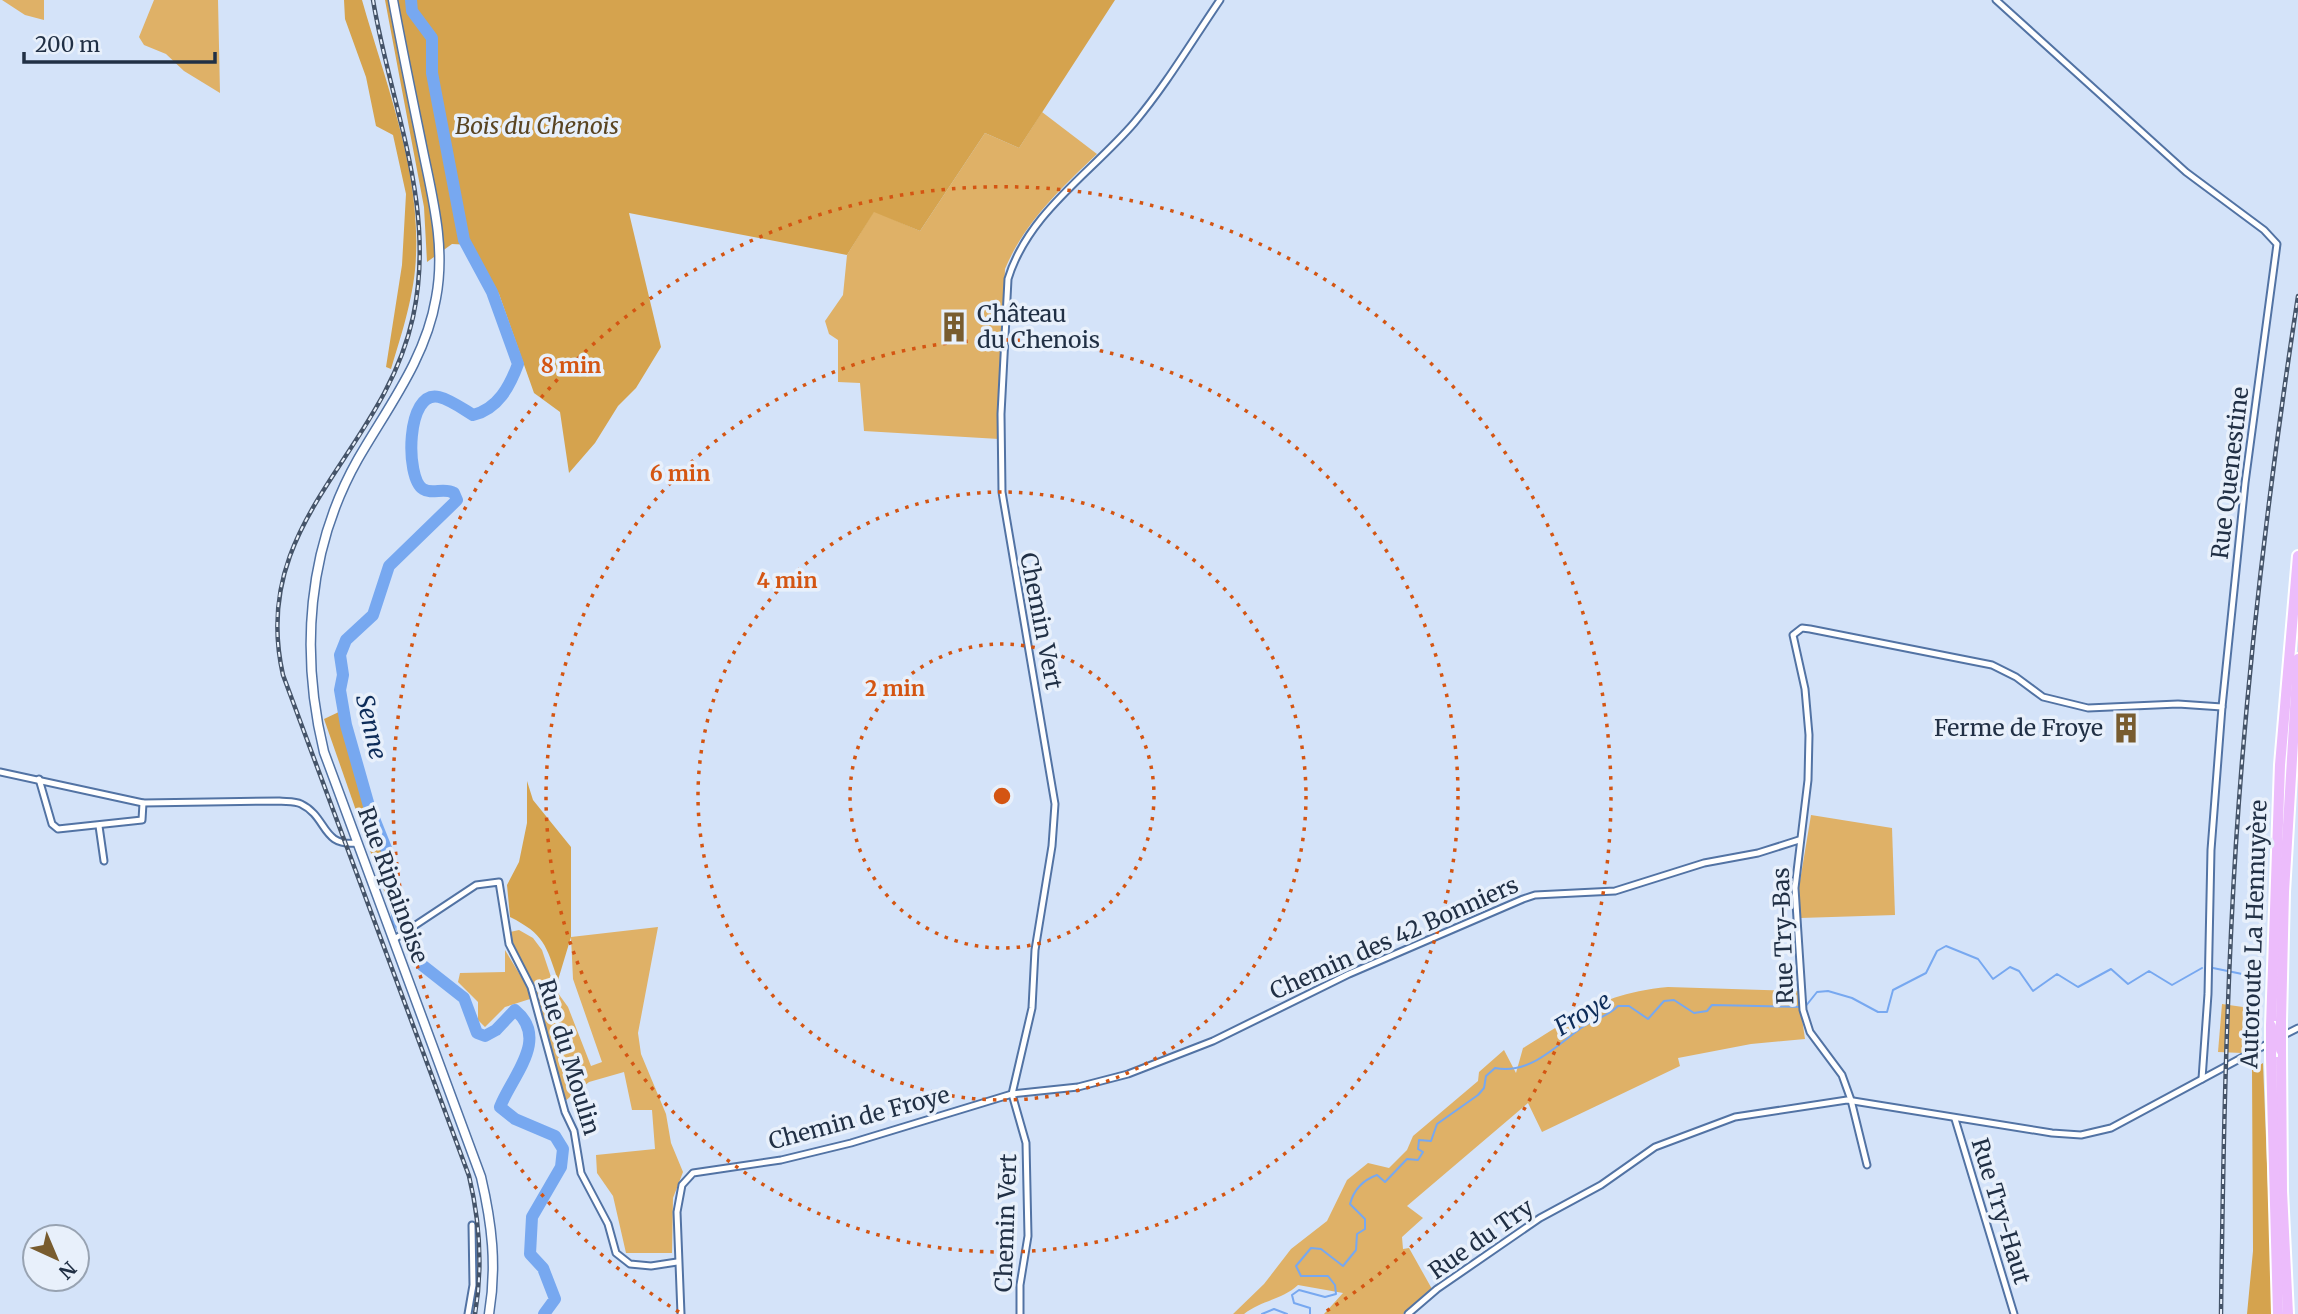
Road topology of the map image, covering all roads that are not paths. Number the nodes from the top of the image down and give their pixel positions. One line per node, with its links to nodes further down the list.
1 (393, 0): 12 (street, Rue Ripainoise)
2 (1220, 0): 18 (street, Chemin Vert)
3 (1996, 0): 6 (street, Rue Quenestine)
4 (2298, 556): 15 (highway, Autoroute La Hennuyère)
5 (2298, 659): 15 (highway, Autoroute La Hennuyère)
6 (2222, 707): 11 (street, Rue Try-Bas); 17 (street, Rue Quenestine)
7 (0, 772): 8 (street)
8 (39, 779): 9 (street); 10 (street)
9 (143, 803): 10 (street); 12 (street)
10 (99, 826): 13 (street)
11 (1799, 840): 18 (street, Chemin des 42 Bonniers); 19 (street, Rue Try-Bas)
12 (357, 843): 14 (street, Rue Ripainoise)
13 (104, 861)
14 (396, 939): 23 (street, Rue du Moulin); 25 (street, Rue Ripainoise)
15 (2276, 1023): 30 (highway, Autoroute La Hennuyère, bridge); 31 (highway, Autoroute La Hennuyère, bridge)
16 (2298, 1027): 17 (street)
17 (2202, 1079): 20 (street)
18 (1012, 1094): 23 (street, Chemin de Froye); 27 (street, Chemin Vert)
19 (1851, 1100): 20 (street); 21 (street, Rue Try-Bas); 28 (street, Rue du Try)
20 (1955, 1119): 29 (street, Rue Try-Haut)
21 (1867, 1165)
22 (472, 1225): 24 (street)
23 (677, 1262): 26 (street, Chemin de Froye)
24 (468, 1314)
25 (489, 1314)
26 (681, 1314)
27 (1020, 1314)
28 (1408, 1314)
29 (2014, 1314)
30 (2278, 1314)
31 (2288, 1314)

